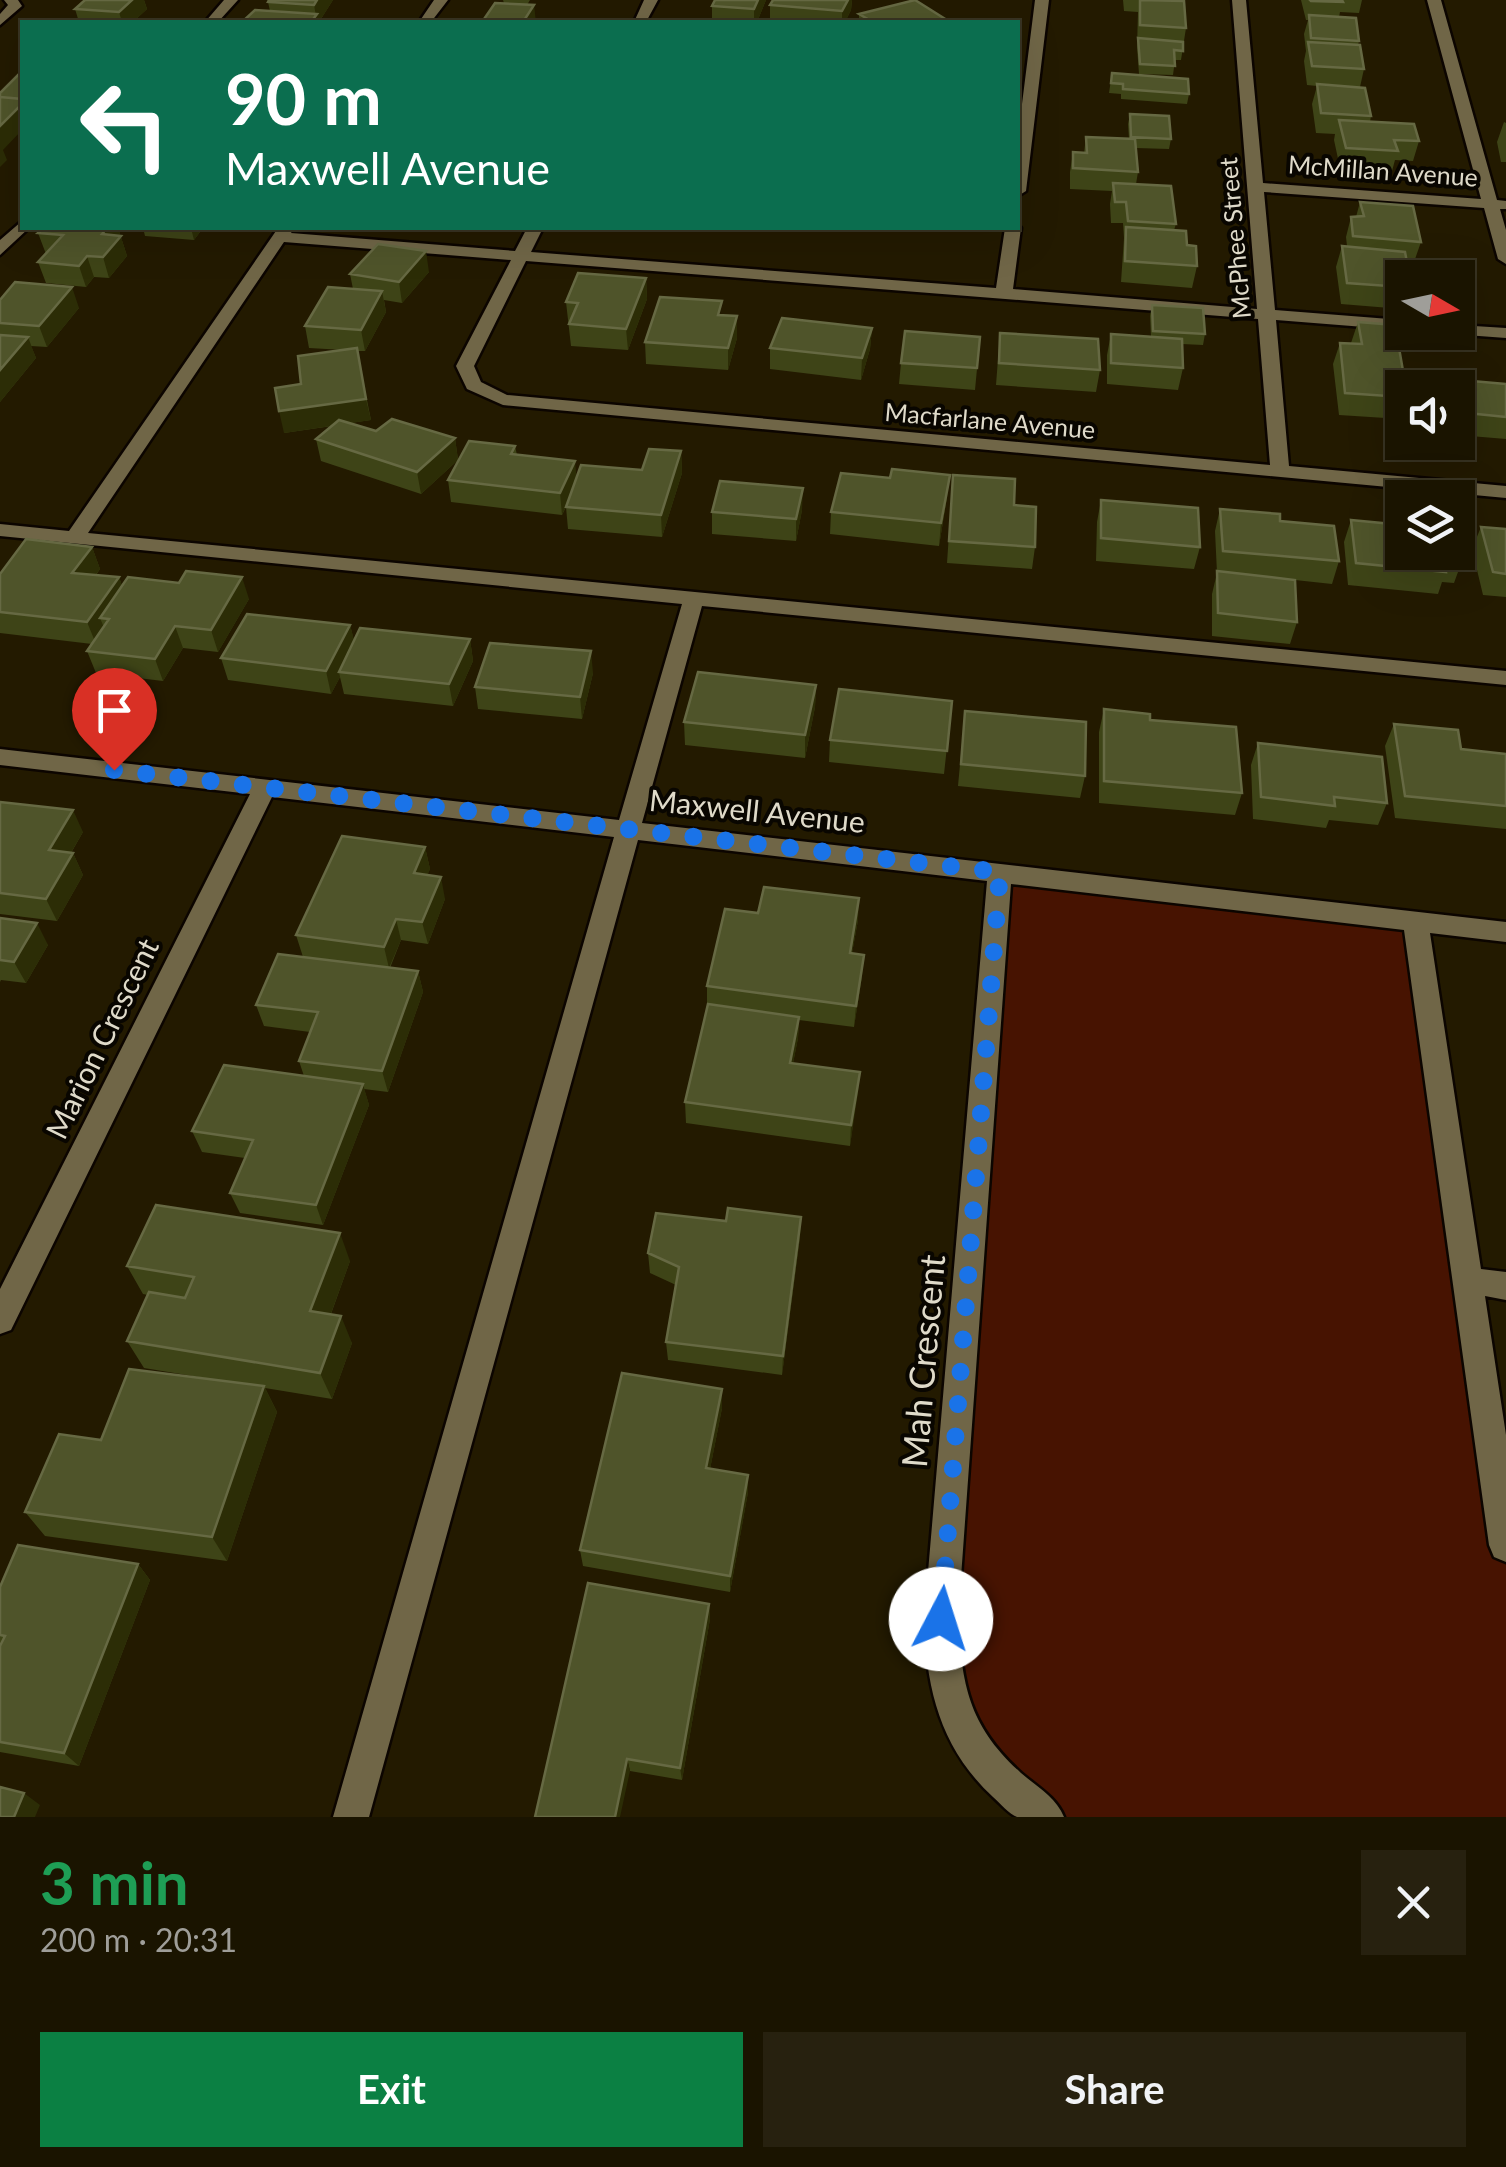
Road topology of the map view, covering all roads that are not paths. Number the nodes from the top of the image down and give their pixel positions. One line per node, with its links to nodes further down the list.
1 (12, 0): 7 (street)
2 (231, 0): 6 (street)
3 (1042, 0): 8 (street)
4 (1239, 0): 9 (street, McPhee Street)
5 (1434, 0): 10 (street)
6 (213, 20)
7 (0, 21)
8 (1020, 175)
9 (1256, 187): 10 (street, McMillan Avenue); 19 (street, McPhee Street)
10 (1498, 204): 17 (street)
11 (20, 228): 15 (street)
12 (534, 230): 16 (street)
13 (1013, 230): 18 (street)
14 (283, 232): 16 (street); 26 (street)
15 (0, 250)
16 (522, 254): 18 (street); 23 (street, Macfarlane Avenue)
17 (1506, 259)
18 (1004, 294): 19 (street)
19 (1266, 314): 20 (street); 23 (street, McPhee Street)
20 (1385, 324)
21 (1475, 331): 22 (street)
22 (1506, 334)
23 (1280, 472): 24 (street, Macfarlane Avenue)
24 (1506, 492)
25 (0, 530): 26 (street)
26 (75, 537): 27 (street)
27 (694, 597): 28 (street); 31 (street)
28 (1506, 678)
29 (0, 757): 30 (street, Maxwell Avenue)
30 (266, 788): 31 (street, Maxwell Avenue); 37 (street, Marion Crescent)
31 (627, 830): 32 (street, Maxwell Avenue); 39 (street)
32 (1000, 872): 33 (street, Maxwell Avenue); 40 (street, Mah Crescent)
33 (1416, 922): 34 (street, Maxwell Avenue); 35 (street)
34 (1506, 932)
35 (1468, 1280): 36 (street); 38 (street)
36 (1506, 1286)
37 (0, 1320)
38 (1506, 1545)
39 (352, 1817)
40 (1046, 1817)

